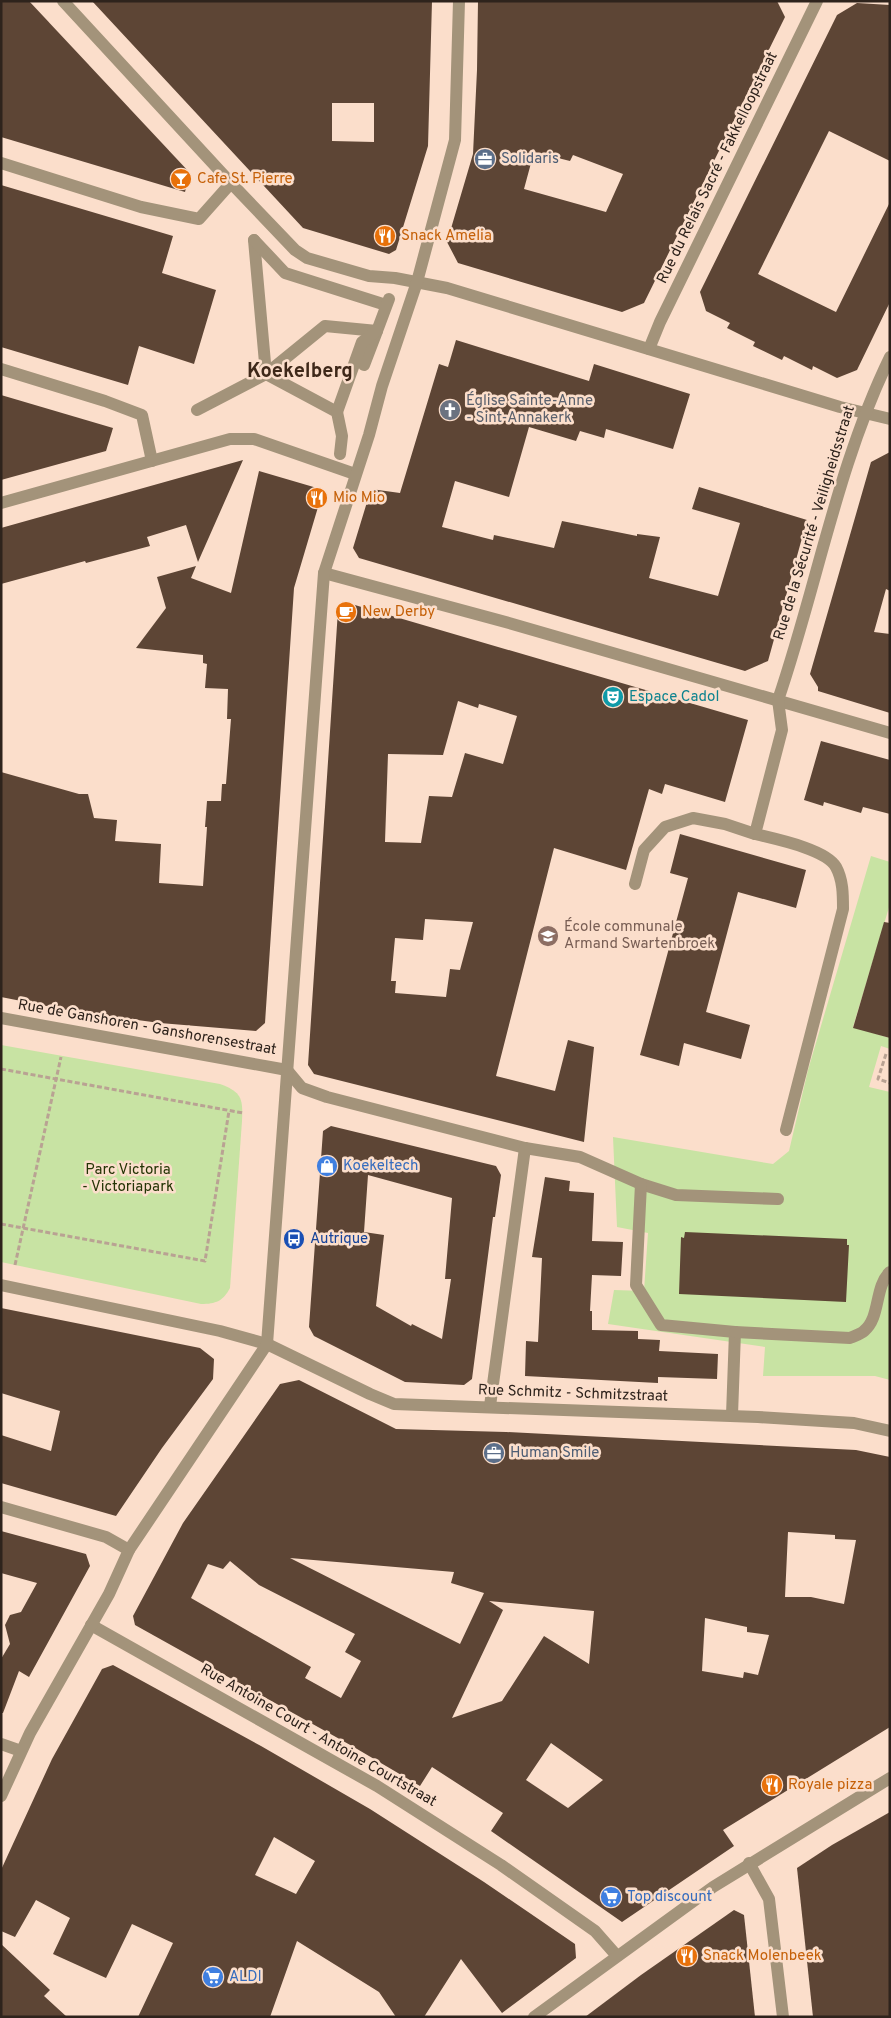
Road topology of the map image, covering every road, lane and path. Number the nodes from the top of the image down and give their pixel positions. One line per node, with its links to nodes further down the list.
1 (63, 1): 5 (street)
2 (459, 1): 6 (street)
3 (817, 1): 8 (street, Rue du Relais Sacré - Fakkelloopstraat)
4 (1, 163): 5 (street)
5 (231, 183): 6 (street)
6 (417, 282): 8 (street); 19 (street)
7 (377, 331): 10 (street); 12 (street); 12 (street); 14 (street)
8 (648, 349): 15 (street)
9 (890, 357): 15 (street, Rue de la Sécurité - Veiligheidsstraat)
10 (364, 365)
11 (1, 369): 18 (street)
12 (266, 374): 13 (street); 14 (street)
13 (197, 410)
14 (337, 412): 17 (street)
15 (865, 413): 16 (street); 22 (street, Rue de la Sécurité - Veiligheidsstraat)
16 (890, 419)
17 (340, 454)
18 (152, 461): 19 (street); 20 (street)
19 (355, 474): 21 (street)
20 (1, 503)
21 (324, 573): 22 (street); 30 (street)
22 (778, 700): 23 (street); 24 (street)
23 (890, 733)
24 (755, 834): 25 (street); 35 (street)
25 (636, 884)
26 (1, 1018): 30 (street, Rue de Ganshoren - Ganshorensestraat)
27 (886, 1054): 32 (path)
28 (61, 1057): 31 (path)
29 (1, 1069): 31 (path)
30 (286, 1070): 36 (street); 45 (street)
31 (56, 1078): 33 (path); 40 (path)
32 (890, 1083)
33 (229, 1111): 34 (path); 40 (path)
34 (243, 1113)
35 (786, 1130)
36 (525, 1148): 37 (street); 46 (street)
37 (641, 1184): 38 (street); 44 (street)
38 (778, 1199)
39 (1, 1224): 40 (path)
40 (23, 1228): 41 (path)
41 (15, 1265)
42 (890, 1272): 44 (street)
43 (1, 1285): 45 (street, Rue Schmitz - Schmitzstraat)
44 (735, 1332): 47 (street)
45 (267, 1344): 46 (street, Rue Schmitz - Schmitzstraat); 50 (street)
46 (490, 1406): 47 (street, Rue Schmitz - Schmitzstraat)
47 (732, 1415): 48 (street, Rue Schmitz - Schmitzstraat)
48 (890, 1431)
49 (1, 1507): 50 (street)
50 (129, 1550): 51 (street)
51 (91, 1625): 53 (street); 57 (street, Rue Antoine Court - Antoine Courtstraat)
52 (1, 1744): 53 (street)
53 (21, 1752): 55 (street)
54 (890, 1778): 56 (street)
55 (1, 1796)
56 (749, 1864): 57 (street); 59 (street)
57 (617, 1956): 58 (street)
58 (534, 2017)
59 (783, 2017)

